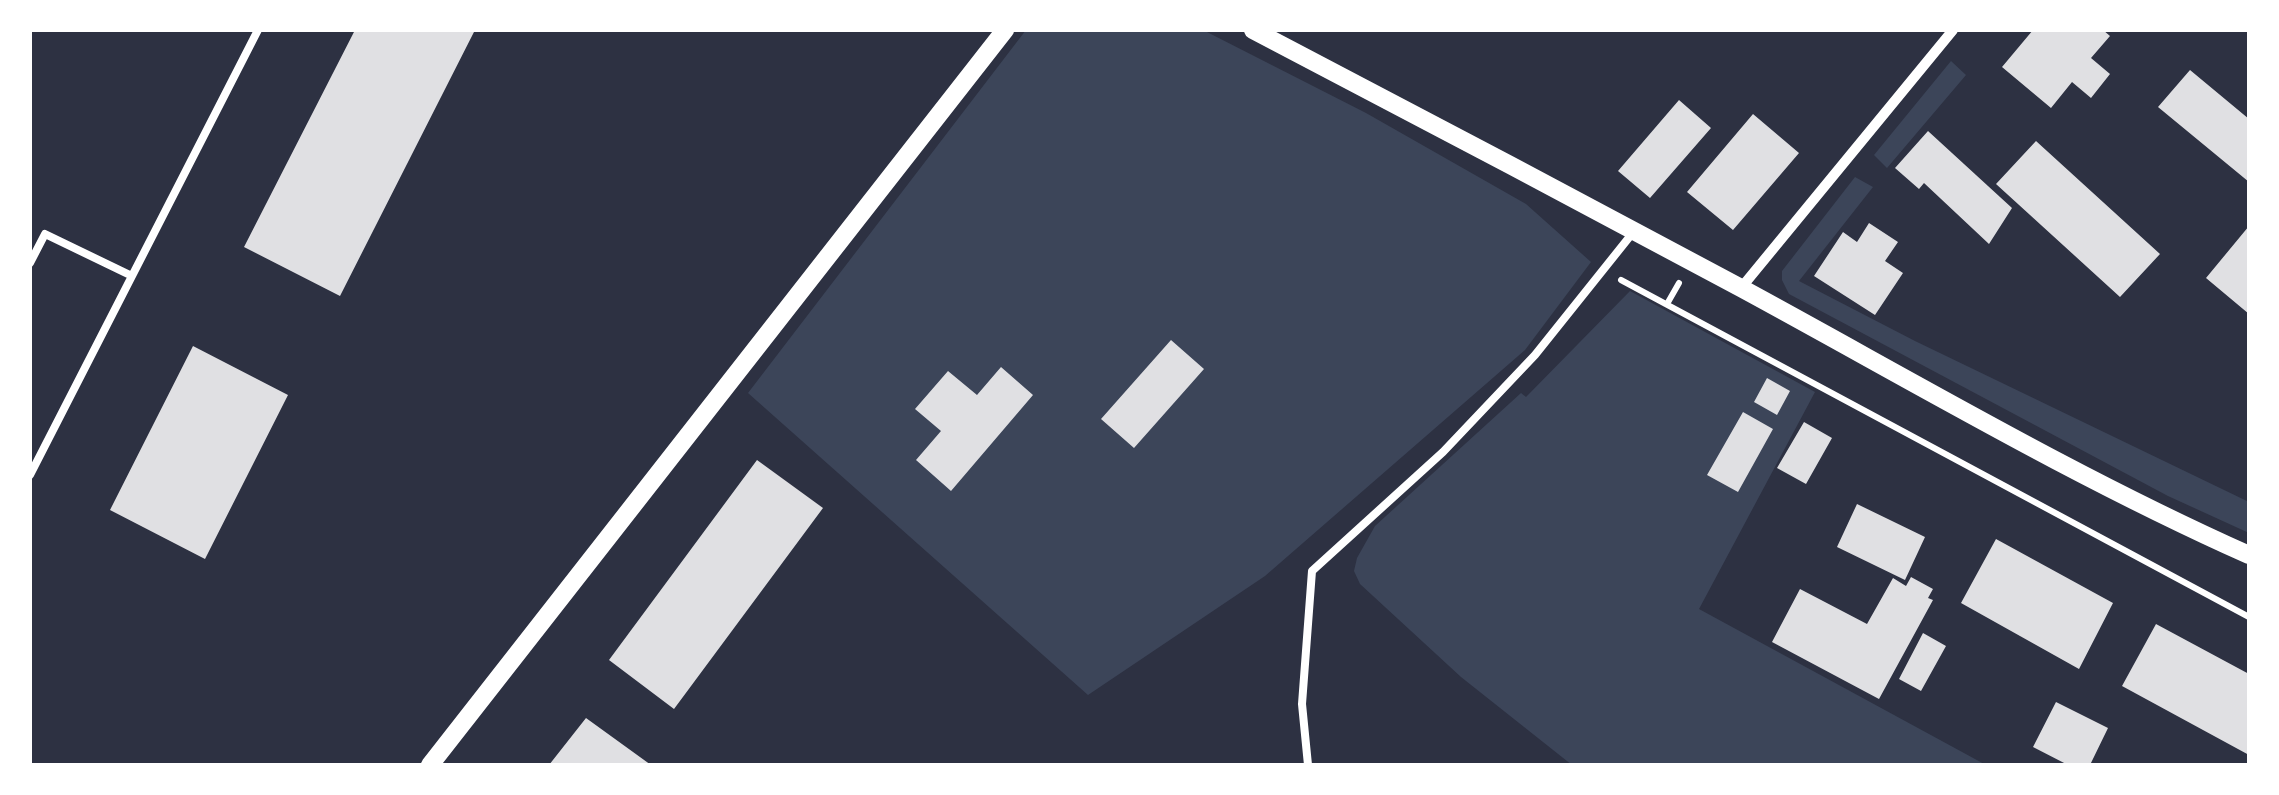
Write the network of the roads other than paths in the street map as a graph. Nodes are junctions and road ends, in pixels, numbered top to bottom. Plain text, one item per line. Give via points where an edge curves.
1 (258, 30) edge
2 (1005, 30) edge
3 (1253, 30) edge
4 (1953, 30) edge
5 (1634, 230) junction
6 (30, 264) edge
7 (132, 276) junction
8 (1741, 288) junction
9 (30, 475) edge
10 (2249, 555) edge
11 (430, 765) edge
12 (1308, 765) edge

1 - 7 lane
2 - 11 street
3 - 5 street
4 - 8 street
5 - 8 street
5 - 12 lane via 1535,356 1443,452 1312,571 1302,704
6 - 7 lane via 45,234
7 - 9 lane
8 - 10 street via 2161,516

